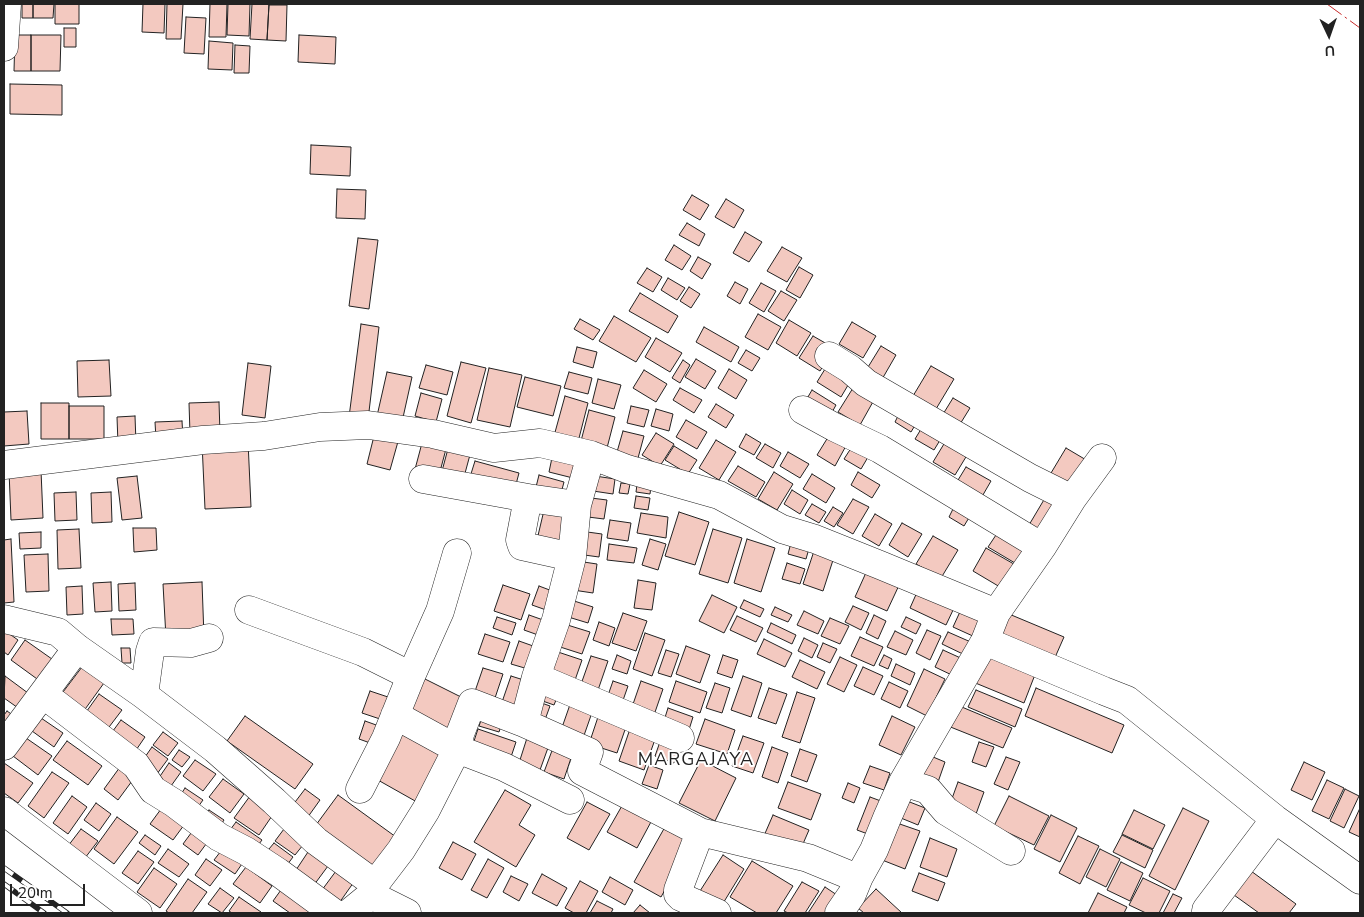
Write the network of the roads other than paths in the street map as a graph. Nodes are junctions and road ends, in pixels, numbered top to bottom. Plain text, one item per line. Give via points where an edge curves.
1 (7, 4) edge
2 (4, 46) edge
3 (829, 356) dead end
4 (803, 410) dead end
5 (591, 455) junction
6 (1102, 458) dead end
7 (4, 465) edge
8 (423, 479) dead end
9 (528, 498) junction
10 (1072, 499) junction
11 (577, 505) junction
12 (1042, 547) junction
13 (457, 553) dead end
14 (572, 557) junction
15 (249, 610) dead end
16 (996, 613) junction
17 (4, 619) edge
18 (208, 638) dead end
19 (985, 641) junction
20 (77, 648) junction
21 (410, 676) junction
22 (536, 677) junction
23 (42, 694) junction
24 (144, 695) junction
25 (395, 715) junction
26 (524, 722) junction
27 (680, 738) dead end
28 (4, 746) edge
29 (457, 749) junction
30 (903, 782) junction
31 (360, 789) dead end
32 (570, 800) dead end
33 (4, 810) edge
34 (1275, 819) junction
35 (700, 832) junction
36 (1011, 851) dead end
37 (859, 877) junction
38 (1360, 880) edge
39 (373, 890) junction
40 (709, 912) edge
41 (138, 913) edge
42 (334, 913) edge
43 (349, 913) edge
44 (408, 913) edge
45 (839, 913) edge
46 (1206, 913) edge

1 - 2 street
3 - 10 street via 866,384
4 - 12 street via 880,449
5 - 7 street via 540,443 494,448 434,434 368,425 320,427
5 - 11 street
5 - 16 street via 719,495 782,529
6 - 10 street
8 - 9 street
9 - 11 street
9 - 14 street via 520,540 522,546
10 - 12 street
11 - 14 street
12 - 16 street
13 - 21 street via 440,611
14 - 22 street via 556,620
15 - 21 street via 363,652
16 - 19 street
17 - 20 street via 58,632
18 - 24 street via 191,643 153,642
19 - 30 street
19 - 34 street via 1127,700
20 - 23 street
20 - 24 street
21 - 25 street
22 - 26 street
22 - 27 street
23 - 28 street
23 - 42 street via 136,765 153,790
24 - 39 street via 215,750
25 - 29 street
25 - 31 street
26 - 29 street via 472,703
26 - 35 street via 589,752 582,771
29 - 32 street
29 - 39 street via 426,810
30 - 36 street via 928,790 946,811
30 - 37 street
33 - 41 street
34 - 38 street
34 - 46 street
35 - 37 street via 808,858
35 - 40 street via 678,890 680,898
37 - 45 street
39 - 43 street
39 - 44 street

